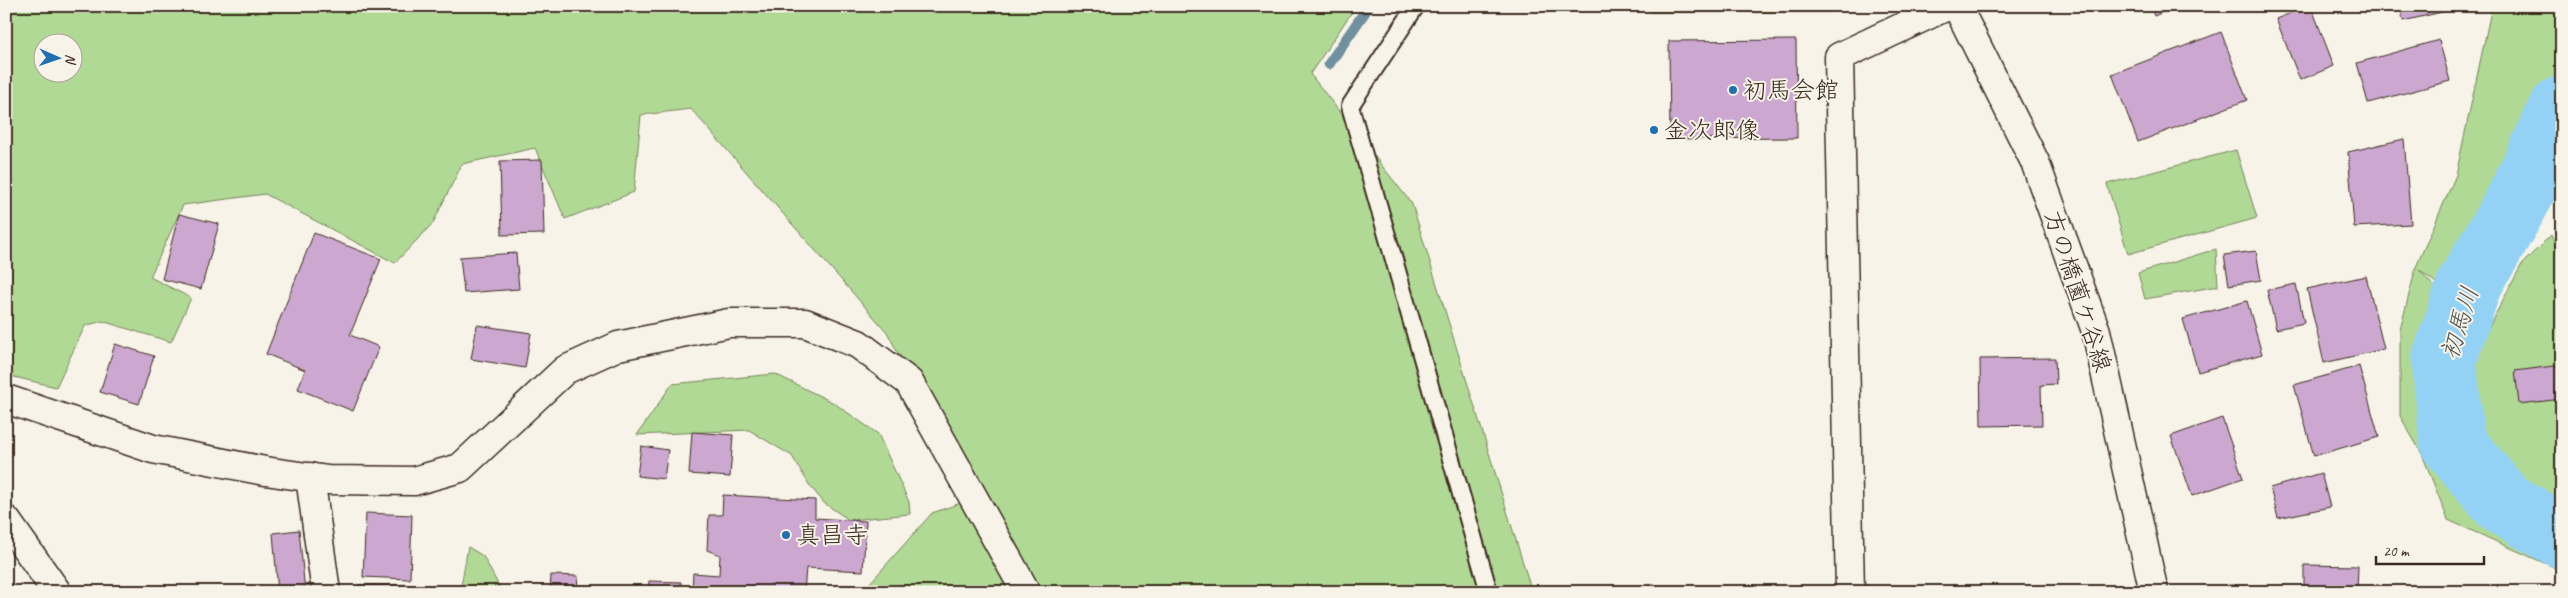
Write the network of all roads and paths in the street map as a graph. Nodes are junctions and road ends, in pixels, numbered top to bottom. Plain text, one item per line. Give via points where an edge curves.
1 (1416, 6) edge
2 (1946, 6) edge
3 (1957, 6) edge
4 (6, 399) edge
5 (310, 477) junction
6 (6, 520) edge
7 (57, 592) edge
8 (326, 592) edge
9 (1026, 592) edge
10 (1489, 592) edge
11 (1850, 592) edge
12 (2154, 592) edge

1 - 10 lane via 1350,106
2 - 11 street via 1839,57
3 - 12 street, 方の橋薗ケ谷線 via 2035,162 2096,331
4 - 5 street via 153,449 265,472
5 - 8 street
5 - 9 street via 414,481 460,468 565,370 618,346 729,323 805,323 858,344 909,382
6 - 7 street

